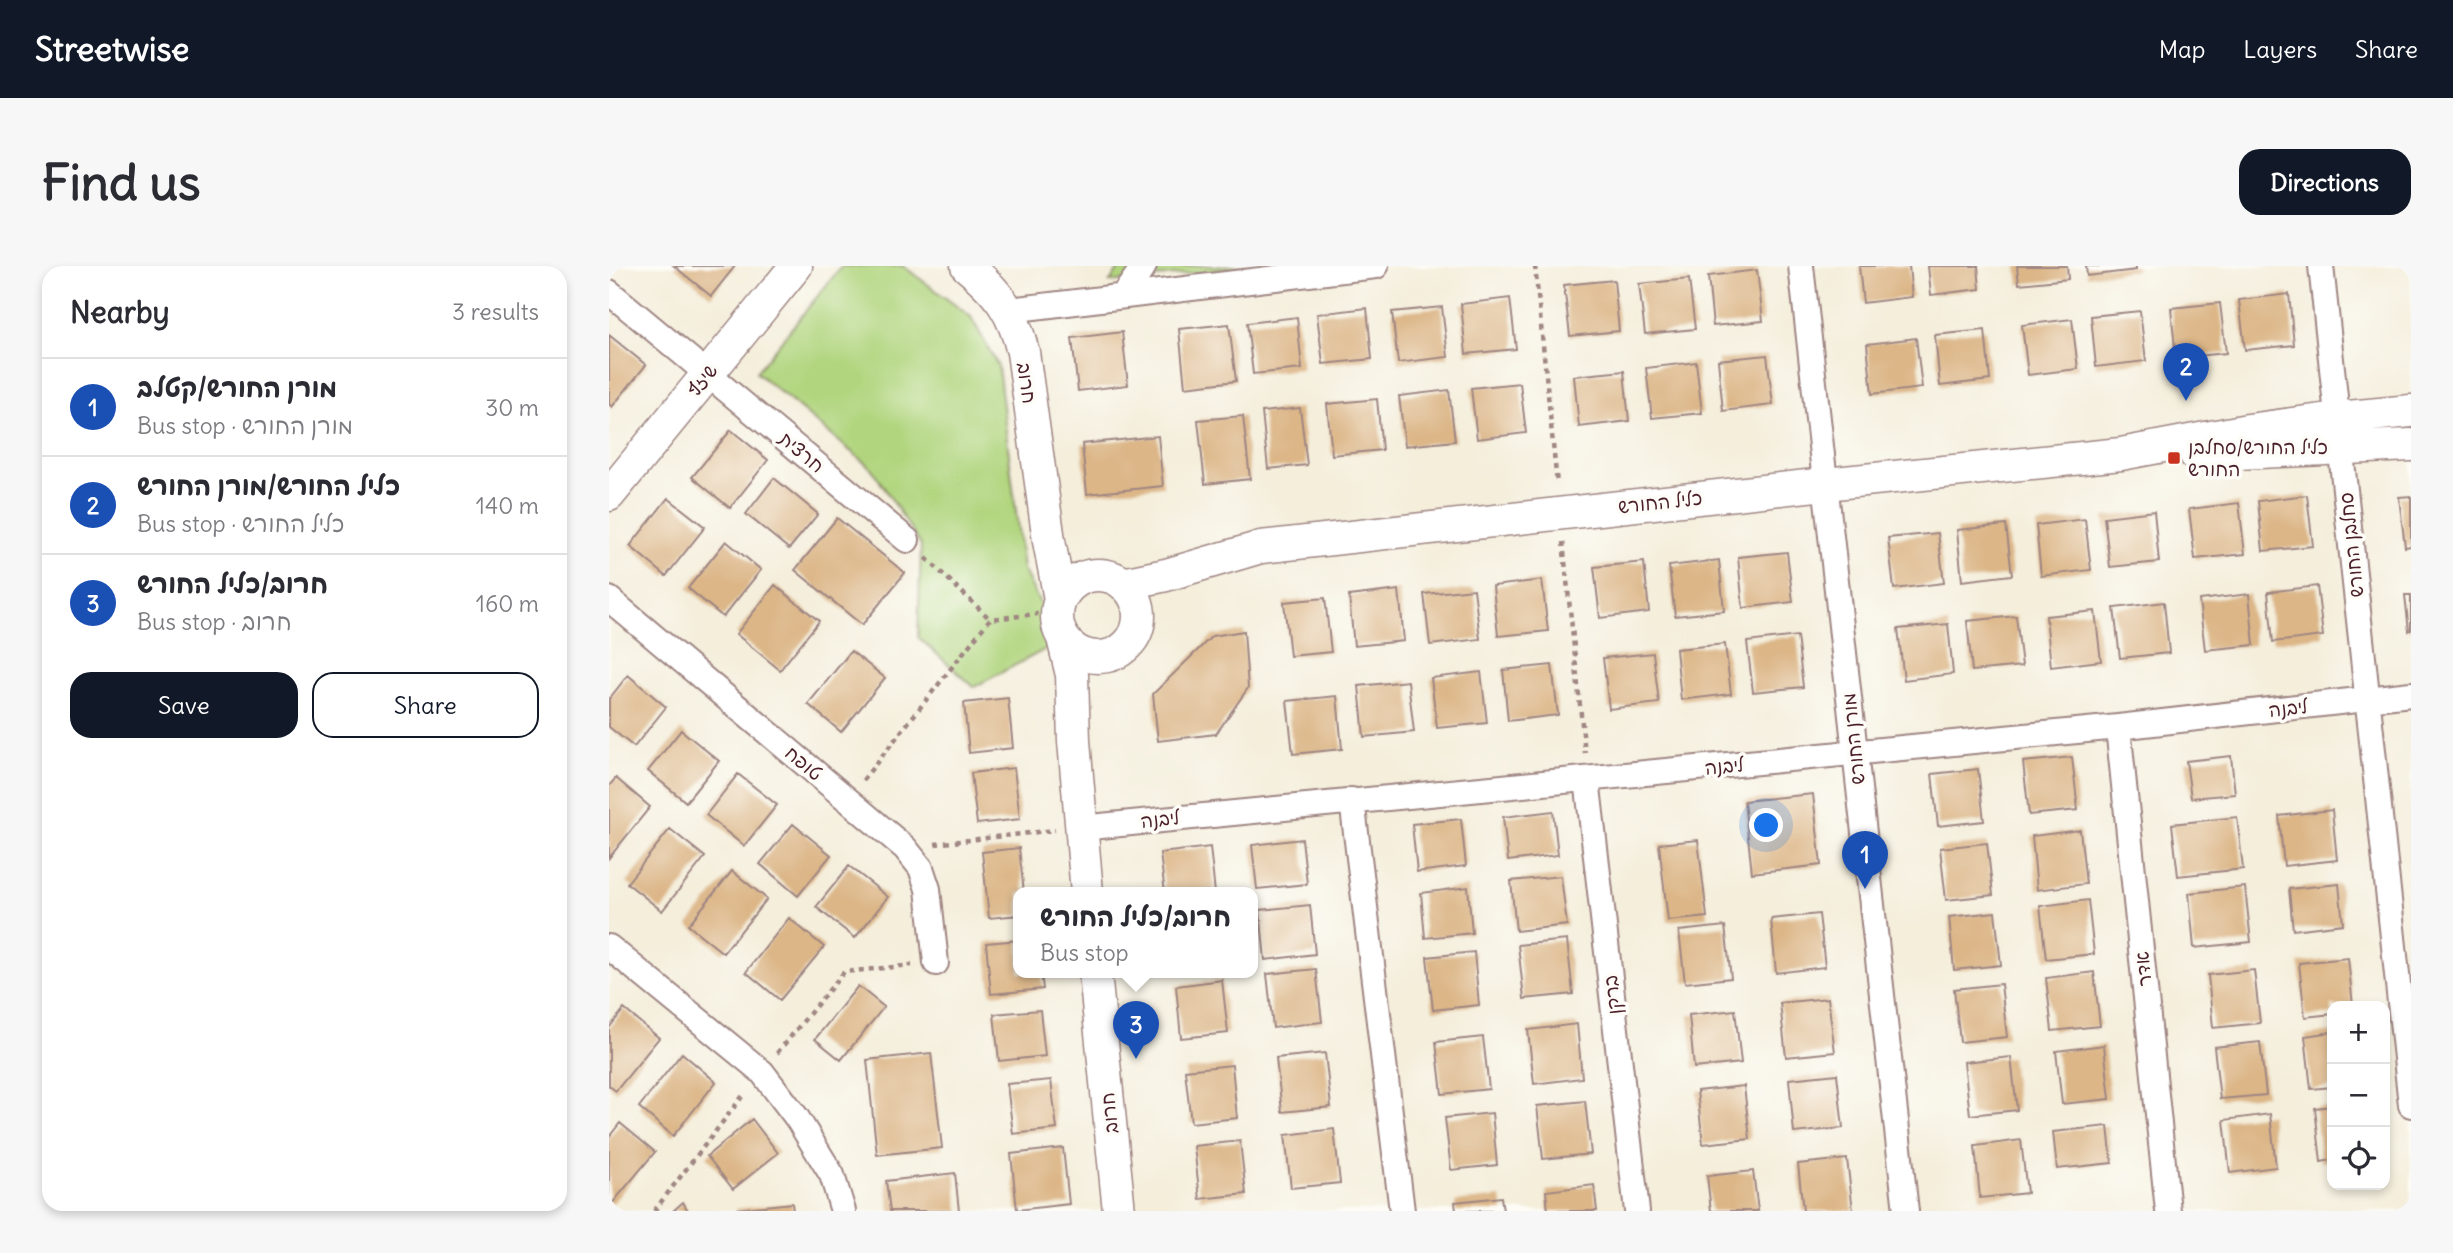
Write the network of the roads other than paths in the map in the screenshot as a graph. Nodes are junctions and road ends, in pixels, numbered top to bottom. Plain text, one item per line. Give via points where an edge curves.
1 (796, 266) edge
2 (967, 266) edge
3 (1145, 266) edge
4 (1376, 266) edge
5 (1801, 266) edge
6 (2321, 266) edge
7 (1286, 271) edge
8 (609, 292) edge
9 (1123, 296) junction
10 (1009, 310) junction
11 (708, 373) junction
12 (2411, 411) edge
13 (2337, 418) junction
14 (2411, 445) edge
15 (2340, 449) junction
16 (2121, 454) junction
17 (1825, 484) junction
18 (609, 495) edge
19 (1046, 519) junction
20 (907, 540) road end
21 (1202, 564) junction
22 (1091, 575) junction
23 (1123, 584) junction
24 (609, 599) edge
25 (1060, 616) junction
26 (1138, 620) junction
27 (1110, 655) junction
28 (2411, 694) edge
29 (2367, 699) junction
30 (2117, 727) junction
31 (1074, 741) junction
32 (1854, 753) junction
33 (1587, 779) junction
34 (1352, 800) junction
35 (1080, 828) junction
36 (1086, 887) edge
37 (2402, 945) edge
38 (609, 947) edge
39 (936, 963) dead end
40 (1096, 978) edge
41 (2411, 1105) edge
42 (843, 1211) edge
43 (1119, 1211) edge
44 (1402, 1211) edge
45 (1637, 1211) edge
46 (1906, 1211) edge
47 (2168, 1211) edge

1 - 11 street, שיזף
2 - 10 street, חרוב
3 - 9 street
4 - 7 street
5 - 17 street, מורן החורש
6 - 13 street, סחלבן החורש
7 - 9 street
8 - 11 street, חרצית
9 - 10 street
10 - 19 street, חרוב via 1023,352
11 - 18 street, שיזף
11 - 20 street, חרצית
12 - 13 street, כליל החורש
13 - 15 street, סחלבן החורש
13 - 16 street, כליל החורש
14 - 15 street, כליל החורש
15 - 16 street, כליל החורש
15 - 29 street, סחלבן החורש
16 - 17 street, כליל החורש
17 - 21 street, כליל החורש via 1261,547
17 - 32 street, מורן החורש
19 - 22 street, חרוב via 1063,551
19 - 25 street, חרוב
21 - 23 street, כליל החורש
21 - 26 street, כליל החורש via 1156,596
22 - 23 street
22 - 25 street via 1068,588
23 - 26 street via 1135,600
24 - 39 street, טופח via 905,848 921,868 928,889
25 - 27 street via 1072,648 1084,655
25 - 31 street, חרוב via 1072,675
26 - 27 street via 1129,642
27 - 31 street, חרוב via 1086,689
28 - 29 street
29 - 30 street, ליבנה
29 - 37 street, סחלבן החורש
30 - 32 street, ליבנה
30 - 47 street, אדר
31 - 35 street, חרוב
32 - 33 street, ליבנה
32 - 46 street, מורן החורש
33 - 34 street, ליבנה
33 - 45 street, ברקן
34 - 35 street, ליבנה
34 - 44 street
35 - 36 street, חרוב
37 - 41 street, סחלבן החורש
38 - 42 street via 762,1072 832,1175
40 - 43 street, חרוב

